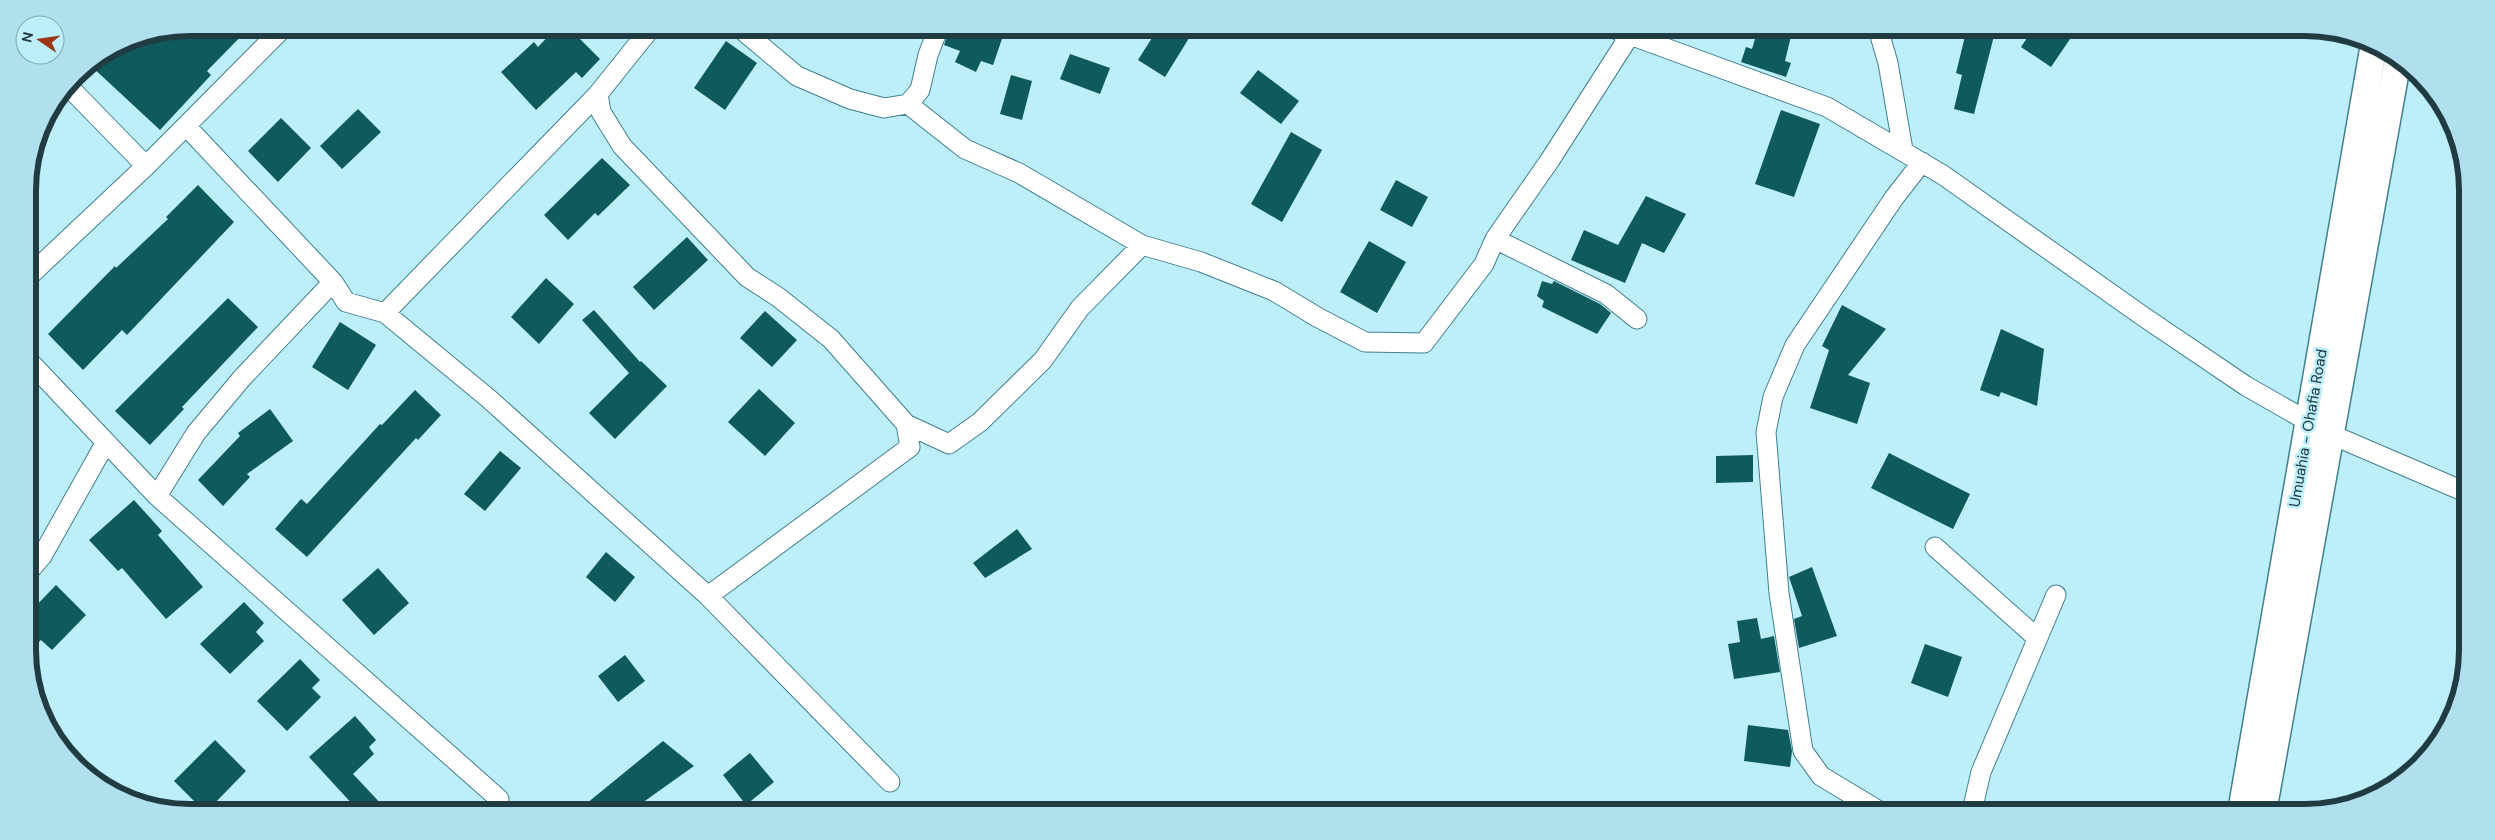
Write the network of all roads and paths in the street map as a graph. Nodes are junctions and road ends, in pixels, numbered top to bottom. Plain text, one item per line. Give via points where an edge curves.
1 (1623, 36) edge
2 (1634, 36) edge
3 (1880, 36) edge
4 (274, 37) edge
5 (644, 37) edge
6 (750, 37) edge
7 (935, 37) edge
8 (2373, 52) edge
9 (2396, 66) edge
10 (73, 91) edge
11 (598, 94) junction
12 (908, 104) junction
13 (186, 126) junction
14 (1903, 150) junction
15 (1922, 162) junction
16 (146, 166) junction
17 (1495, 239) junction
18 (1142, 245) junction
19 (37, 270) edge
20 (333, 282) junction
21 (385, 313) junction
22 (1637, 319) dead end
23 (37, 369) edge
24 (906, 424) junction
25 (2320, 429) junction
26 (106, 442) junction
27 (2459, 489) edge
28 (156, 496) junction
29 (1935, 547) dead end
30 (36, 563) edge
31 (2056, 595) dead end
32 (708, 596) junction
33 (2037, 638) junction
34 (890, 782) dead end
35 (499, 799) dead end
36 (1866, 803) edge
37 (1974, 803) edge
38 (2243, 803) edge
39 (2264, 803) edge

1 - 17 street via 1550,160
2 - 14 street via 1827,107
3 - 14 street
4 - 13 street
5 - 11 street
6 - 12 street via 797,76 850,99 884,108
7 - 12 street via 920,90
8 - 25 main road, Umuahia - Ohafia Road
9 - 25 main road, Umuahia - Ohafia Road
10 - 16 street
11 - 21 street
11 - 24 street via 601,112 622,146 747,277 831,339
12 - 18 street via 965,149 1018,173
13 - 16 street
13 - 20 street
14 - 15 street
15 - 25 street via 2144,318 2246,386
15 - 36 street via 1795,344 1773,397 1766,432 1779,593 1803,751 1821,776
16 - 19 street
17 - 18 street via 1484,264 1424,343 1365,342 1274,291 1200,262
17 - 22 street via 1606,294
18 - 24 street via 1080,308 1043,360 980,422 949,444
20 - 21 street via 346,302
20 - 28 street via 242,378 196,433
21 - 32 street via 488,398
23 - 26 street
24 - 32 street via 910,447
25 - 27 street
25 - 38 main road, Umuahia - Ohafia Road
25 - 39 main road, Umuahia - Ohafia Road
26 - 28 street
26 - 30 street
28 - 35 street
29 - 33 street
31 - 33 street
32 - 34 street
33 - 37 street via 1981,772

